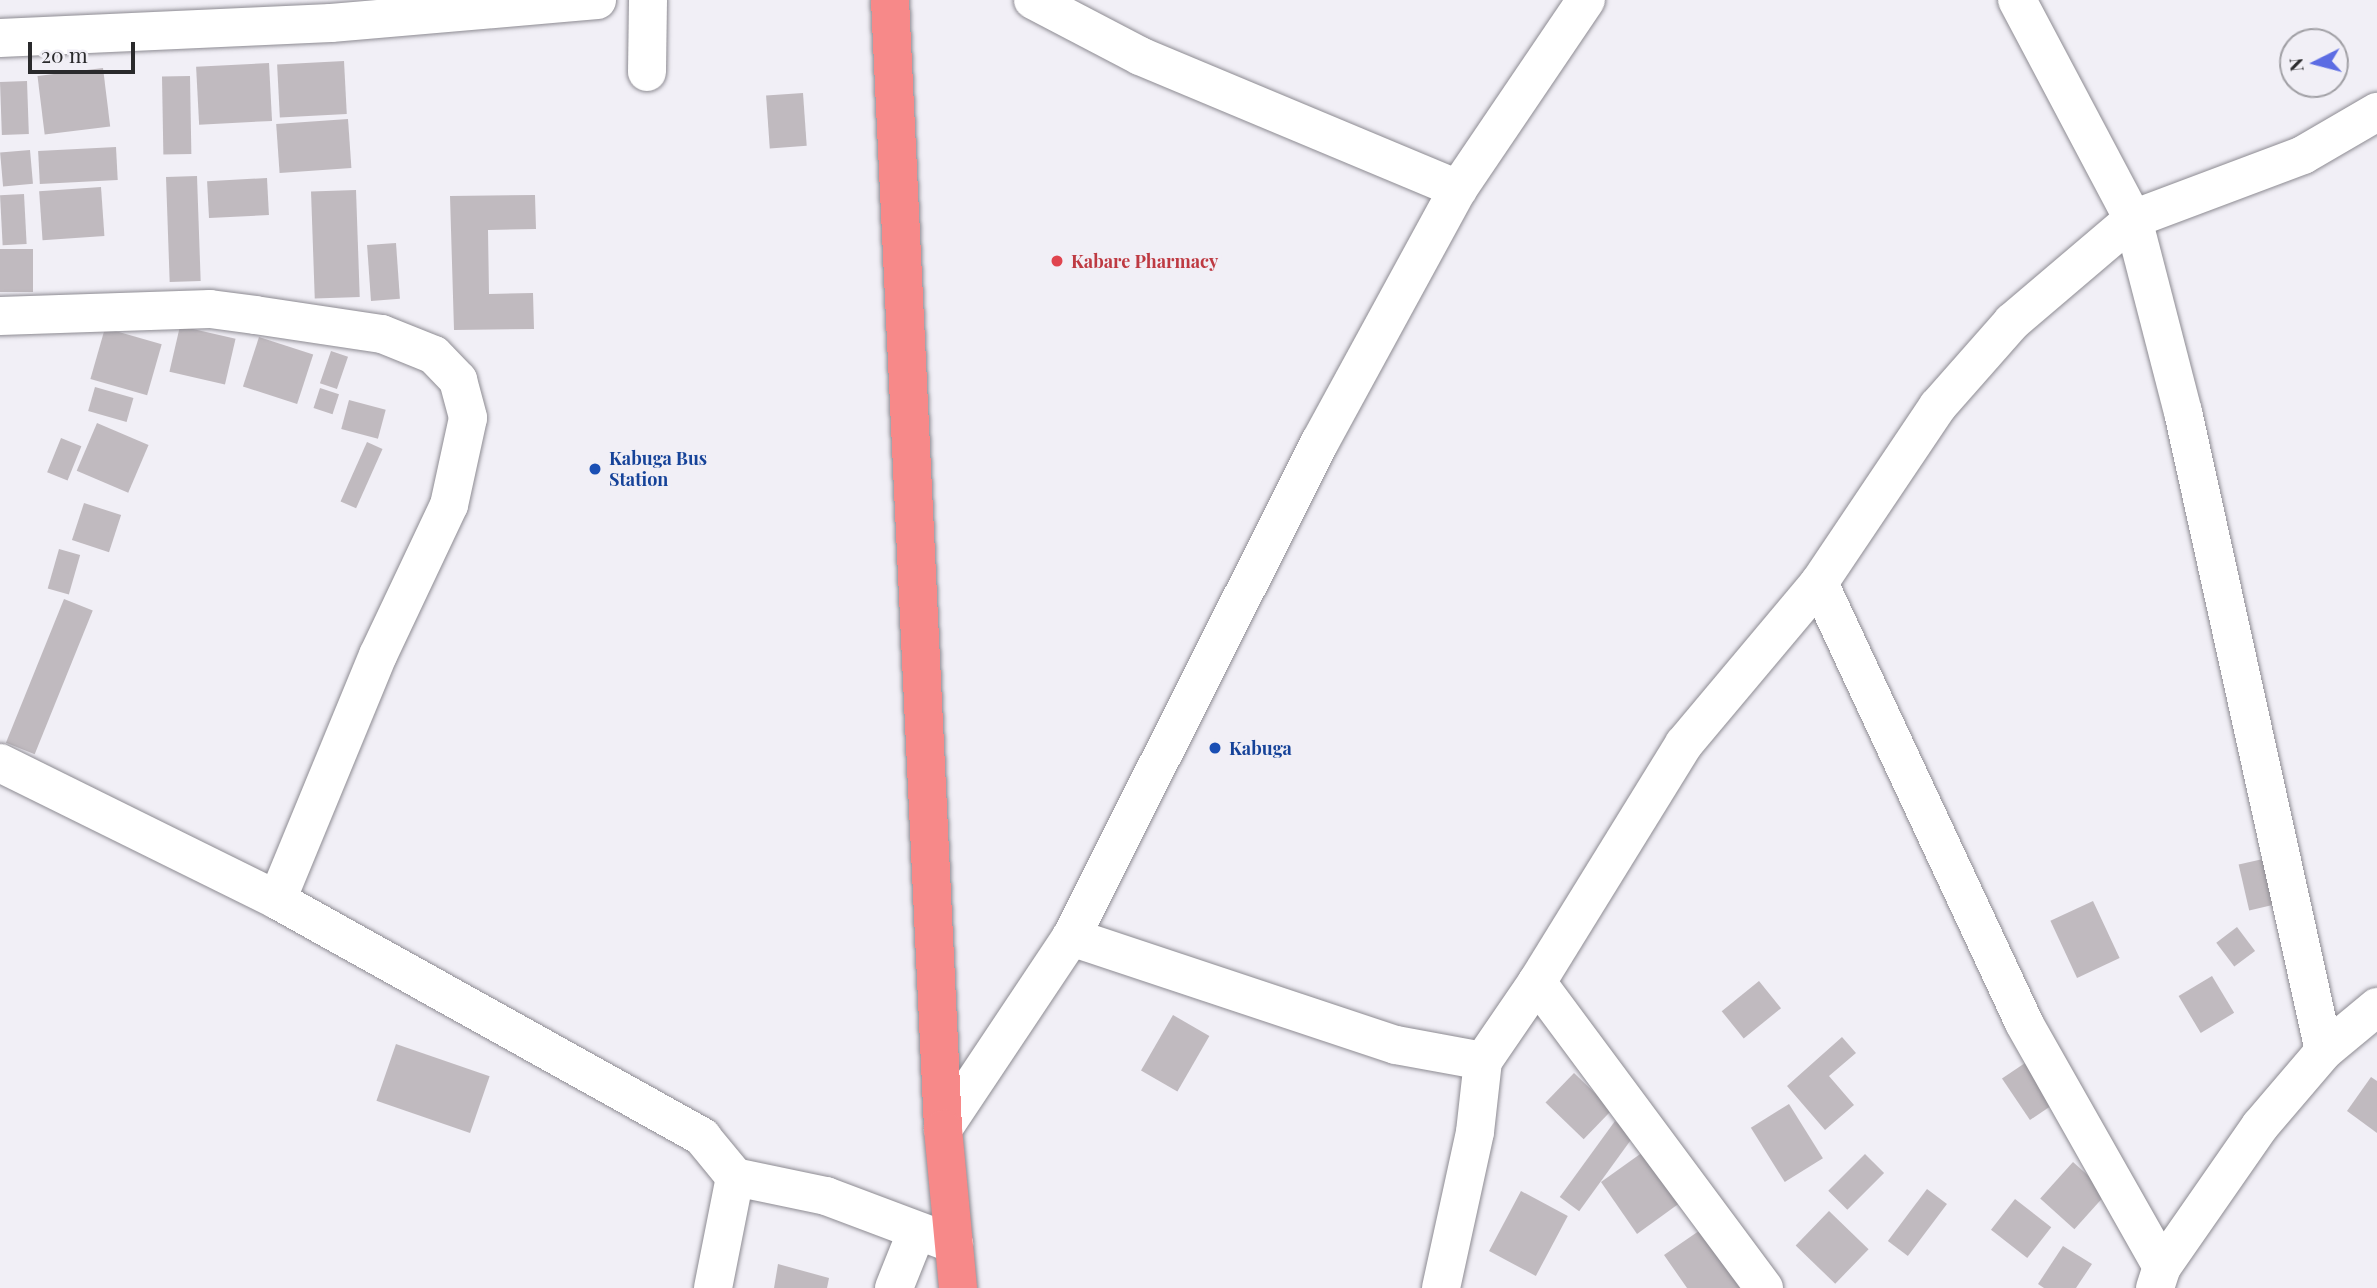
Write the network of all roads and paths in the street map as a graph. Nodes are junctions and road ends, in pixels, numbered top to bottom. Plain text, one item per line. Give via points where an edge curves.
1 (597, 0) edge
2 (648, 0) edge
3 (890, 0) edge
4 (1033, 0) edge
5 (1586, 0) edge
6 (2017, 0) edge
7 (0, 38) edge
8 (647, 72) dead end
9 (2377, 112) edge
10 (1458, 189) junction
11 (2133, 219) junction
12 (0, 316) edge
13 (1819, 583) junction
14 (0, 763) edge
15 (277, 900) junction
16 (1071, 937) junction
17 (1537, 982) junction
18 (2377, 1007) edge
19 (2325, 1051) junction
20 (1483, 1061) junction
21 (943, 1129) junction
22 (735, 1177) junction
23 (916, 1233) junction
24 (954, 1244) junction
25 (2159, 1278) edge
26 (713, 1288) edge
27 (894, 1288) edge
28 (958, 1288) edge
29 (1441, 1288) edge
30 (1764, 1288) edge

1 - 7 street via 331,23
2 - 8 street
3 - 21 highway
4 - 10 street via 1140,56
5 - 10 street
6 - 11 street
9 - 11 street via 2303,155
10 - 16 street via 1269,539
11 - 13 street via 2072,264 1938,406
11 - 19 street via 2183,412
12 - 15 street via 211,309 255,315 382,334 434,355 458,380 468,418 449,505 378,655
13 - 17 street via 1684,744
13 - 25 street via 2024,1023
14 - 15 street
15 - 22 street via 507,1016 702,1137
16 - 20 street via 1396,1045
16 - 21 street
17 - 20 street
17 - 30 street
18 - 19 street
19 - 25 street via 2221,1177
20 - 29 street via 1475,1132
21 - 24 highway
22 - 23 street via 826,1196
22 - 26 street
23 - 24 street
23 - 27 street
24 - 28 highway

